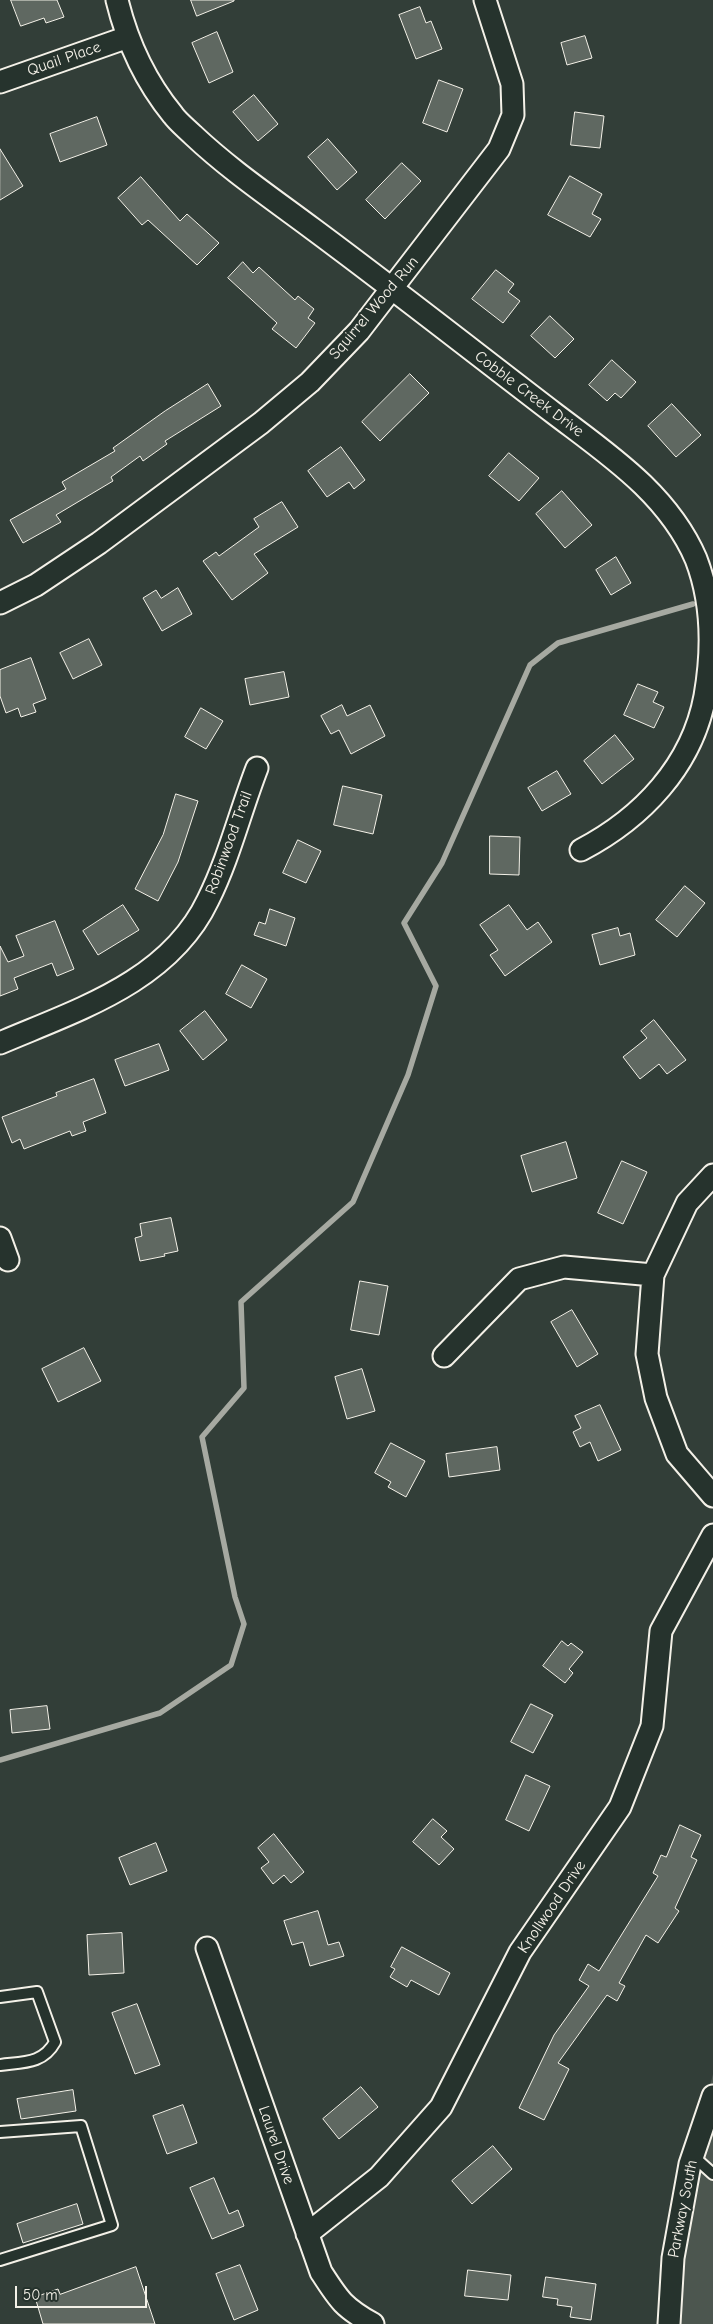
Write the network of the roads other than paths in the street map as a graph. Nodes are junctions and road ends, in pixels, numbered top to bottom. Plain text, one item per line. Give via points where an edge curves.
1 (116, 0) edge
2 (485, 0) edge
3 (128, 37) junction
4 (0, 82) edge
5 (393, 288) junction
6 (0, 603) edge
7 (257, 768) dead end
8 (581, 850) dead end
9 (0, 1043) edge
10 (713, 1175) edge
11 (0, 1238) edge
12 (8, 1260) dead end
13 (653, 1275) junction
14 (444, 1356) dead end
15 (713, 1496) edge
16 (713, 1535) edge
17 (207, 1948) dead end
18 (0, 1997) edge
19 (0, 2065) edge
20 (713, 2096) edge
21 (0, 2132) edge
22 (692, 2156) junction
23 (713, 2174) edge
24 (307, 2234) junction
25 (0, 2260) edge
26 (372, 2324) edge
27 (668, 2324) edge

1 - 3 street, Cobble Creek Drive
2 - 5 street, Squirrel Wood Run via 512,84 513,115 499,149
3 - 4 street, Quail Place
3 - 5 street, Cobble Creek Drive via 146,75 174,116 214,155
5 - 6 street, Squirrel Wood Run via 359,331 310,382 261,423 98,543 36,585
5 - 8 street, Cobble Creek Drive via 652,492 680,529 696,560 713,640 703,707 693,735 681,761 661,790 604,838
7 - 9 street, Robinwood Trail via 207,903 183,938 159,964 106,998
10 - 13 street via 687,1204
11 - 12 street
13 - 14 street via 564,1267 519,1279
13 - 15 street via 647,1354 656,1398 677,1454
16 - 24 street, Knollwood Drive via 660,1631 652,1726 620,1807 520,1952 441,2107 378,2177
17 - 24 street, Laurel Drive
18 - 19 lane via 37,1992 55,2042 49,2052 38,2059
20 - 22 street, Parkway South
21 - 25 lane via 81,2126 112,2225
22 - 23 lane
22 - 27 street, Parkway South via 673,2258
24 - 26 street, Laurel Drive via 321,2272 339,2300 349,2311

